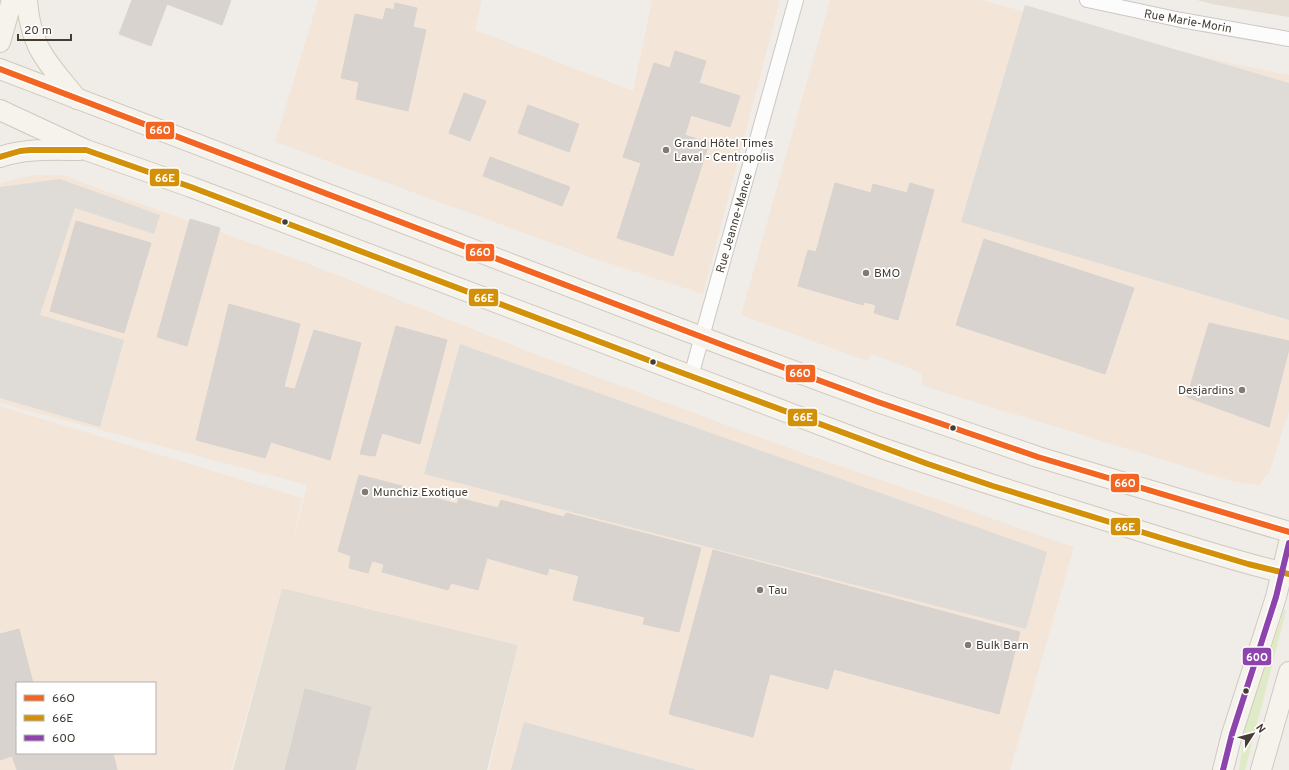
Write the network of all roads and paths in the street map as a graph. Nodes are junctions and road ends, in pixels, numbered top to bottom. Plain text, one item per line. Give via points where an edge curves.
1 (12, 0) edge
2 (26, 0) edge
3 (796, 0) edge
4 (1087, 0) edge
5 (1289, 39) edge
6 (0, 42) edge
7 (0, 69) edge
8 (77, 99) junction
9 (0, 110) edge
10 (86, 150) junction
11 (0, 157) edge
12 (702, 337) junction
13 (691, 376) junction
14 (1289, 532) edge
15 (1289, 543) edge
16 (1285, 574) edge
17 (1289, 672) edge
18 (1222, 770) edge
19 (1261, 770) edge

1 - 6 main road
2 - 8 main road via 38,47
3 - 12 street, Rue Jeanne-Mance
4 - 5 street, Rue Marie-Morin
7 - 8 main road
8 - 12 main road
9 - 10 main road
10 - 11 main road via 30,150
10 - 13 main road via 184,184
12 - 13 street, Rue Jeanne-Mance
12 - 14 main road via 1016,450
13 - 16 main road via 968,478
15 - 16 main road
16 - 18 main road
17 - 19 main road

